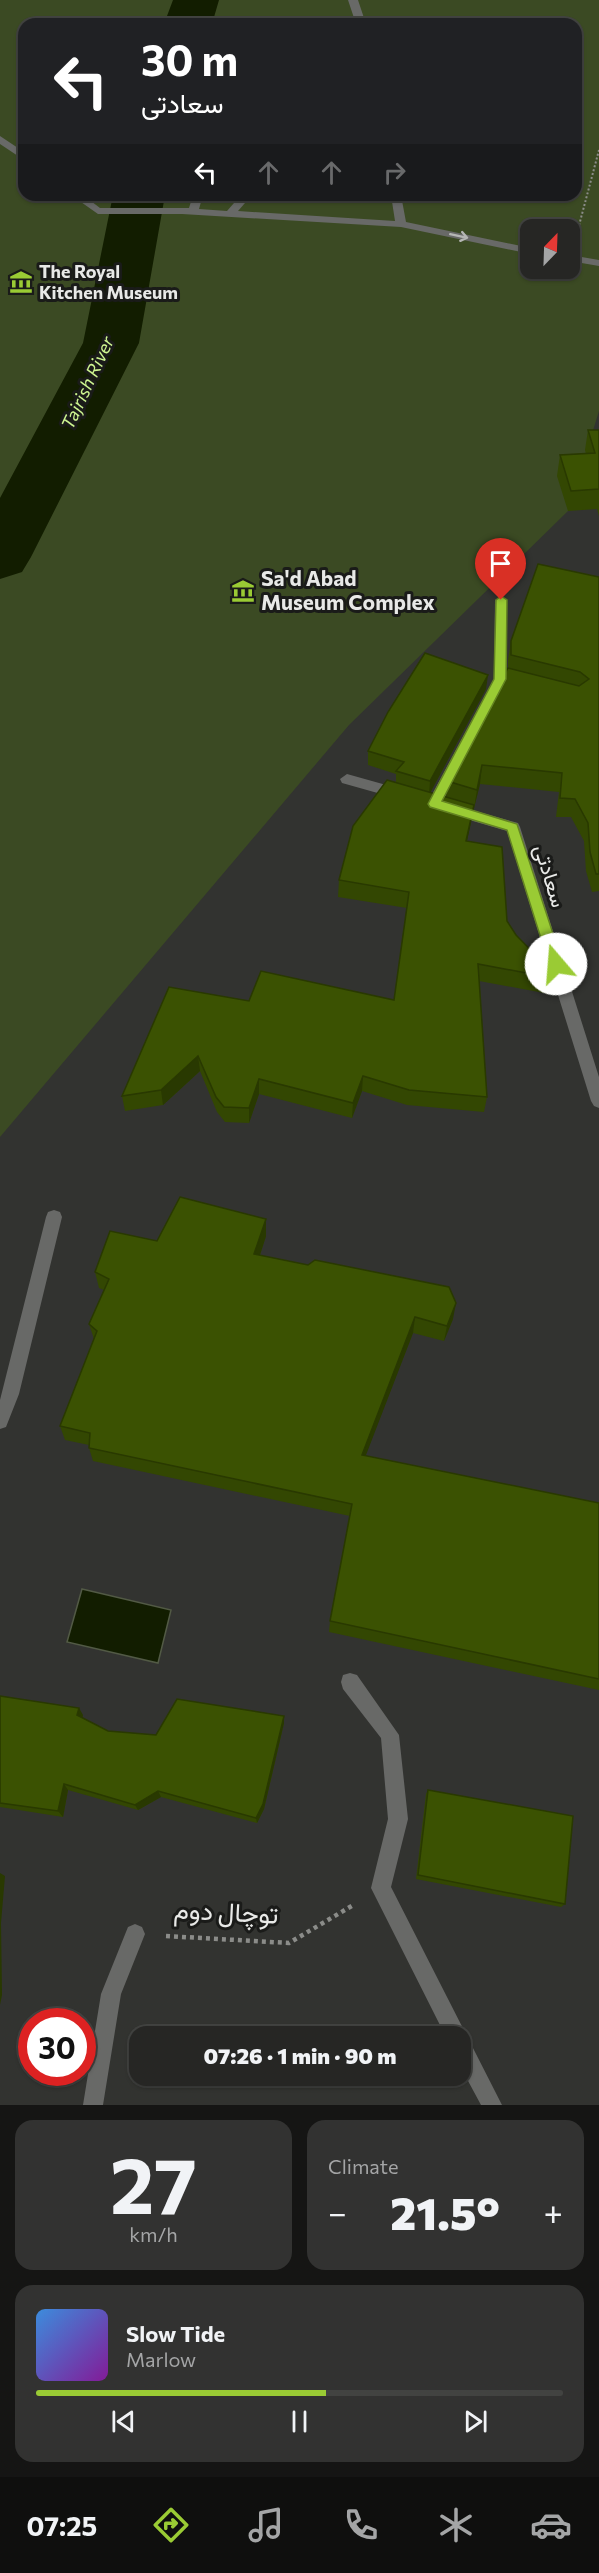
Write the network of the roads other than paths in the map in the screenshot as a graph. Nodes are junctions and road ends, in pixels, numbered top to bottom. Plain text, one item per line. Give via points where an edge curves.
1 (353, 0) edge
2 (359, 18) edge
3 (0, 139) edge
4 (18, 152) edge
5 (84, 201) edge
6 (194, 201) edge
7 (242, 201) edge
8 (397, 201) edge
9 (188, 212) junction
10 (230, 214) junction
11 (401, 224) junction
12 (520, 249) edge
13 (580, 260) edge
14 (599, 263) edge
15 (501, 600) dead end
16 (347, 779) dead end
17 (423, 801) junction
18 (599, 1101) edge
19 (54, 1217) dead end
20 (0, 1421) edge
21 (350, 1682) dead end
22 (135, 1934) road end
23 (451, 2026) edge
24 (471, 2065) edge
25 (93, 2105) edge
26 (492, 2105) edge

1 - 2 street
3 - 4 street
5 - 9 street via 98,211
6 - 9 street
7 - 10 street
8 - 11 street
9 - 10 street
10 - 11 street
11 -> 12 street
13 - 14 street
15 - 17 street via 504,681
16 - 17 street, سعادتی
17 - 18 street, سعادتی via 513,827
19 - 20 street via 16,1373
21 - 23 street via 390,1735 398,1819 381,1888
22 - 25 street via 111,1994
24 - 26 street

